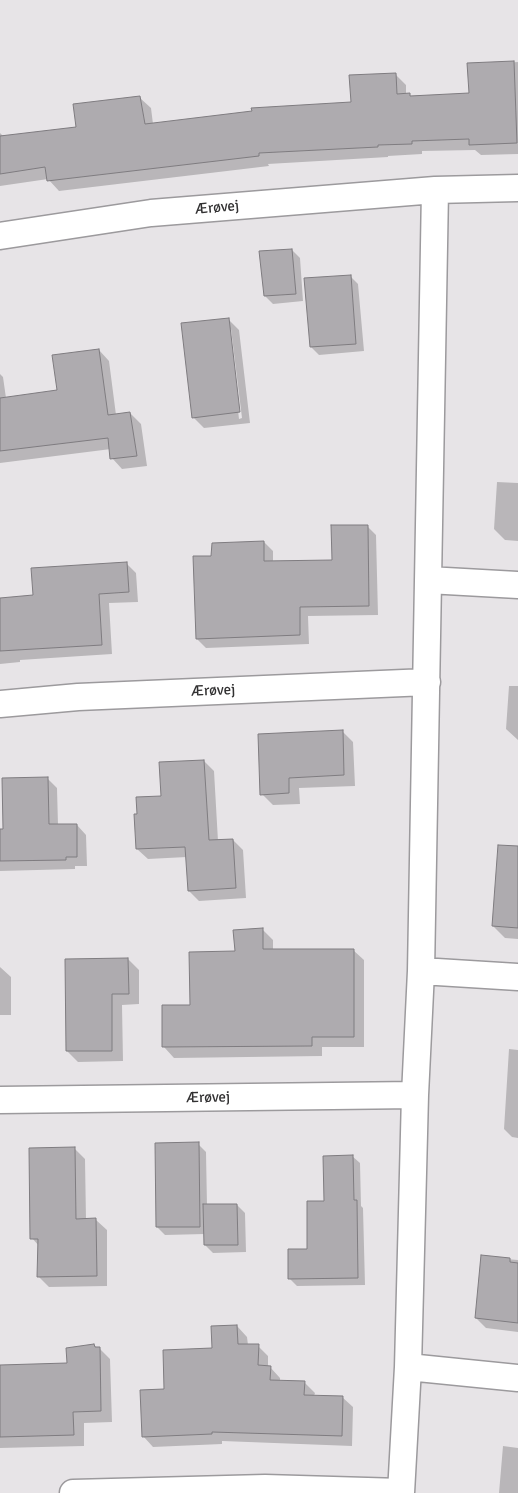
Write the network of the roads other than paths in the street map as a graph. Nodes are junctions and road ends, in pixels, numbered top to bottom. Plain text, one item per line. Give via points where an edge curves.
1 (518, 188) edge
2 (435, 190) junction
3 (0, 236) edge
4 (428, 580) junction
5 (518, 585) edge
6 (427, 682) junction
7 (0, 704) edge
8 (421, 971) junction
9 (518, 977) edge
10 (416, 1095) junction
11 (0, 1100) edge
12 (408, 1367) junction
13 (518, 1378) edge
14 (73, 1493) edge
15 (401, 1493) edge

1 - 2 street, Ærøvej
2 - 3 street, Ærøvej via 151,213
2 - 4 street
4 - 5 street
4 - 6 street
6 - 7 street, Ærøvej via 78,697
6 - 8 street
8 - 9 street
8 - 10 street
10 - 11 street, Ærøvej
10 - 12 street
12 - 13 street
12 - 15 street
14 - 15 street via 265,1488

